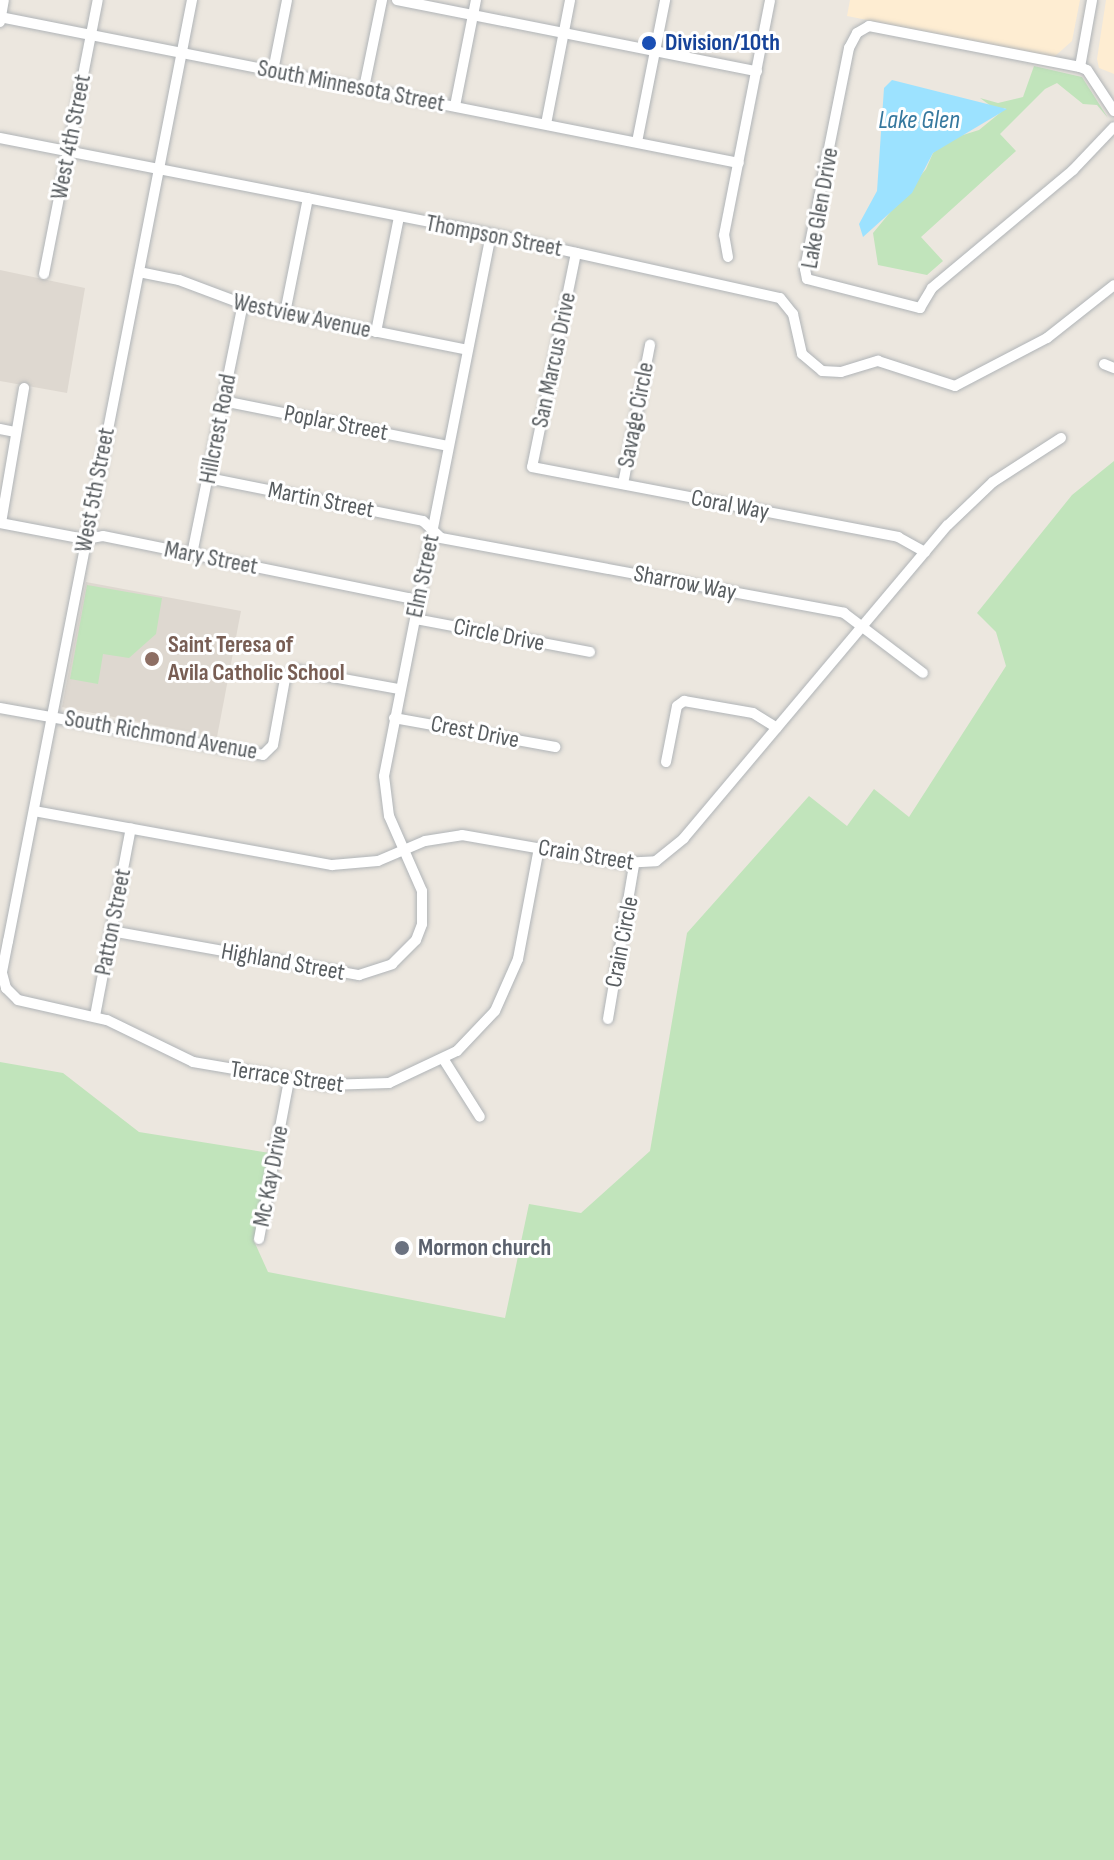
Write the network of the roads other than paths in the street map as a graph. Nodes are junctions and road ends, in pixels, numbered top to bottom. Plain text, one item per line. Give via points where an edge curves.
1 (4, 0) edge
2 (98, 0) edge
3 (192, 0) edge
4 (287, 0) edge
5 (382, 0) edge
6 (397, 0) edge
7 (476, 0) edge
8 (570, 0) edge
9 (665, 0) edge
10 (770, 0) edge
11 (1092, 0) edge
12 (473, 15) junction
13 (0, 19) edge
14 (564, 33) junction
15 (91, 35) junction
16 (655, 51) junction
17 (182, 53) junction
18 (1080, 67) junction
19 (273, 71) junction
20 (757, 71) junction
21 (364, 88) junction
22 (455, 106) junction
23 (1114, 111) edge
24 (546, 124) junction
25 (1114, 127) edge
26 (0, 138) edge
27 (637, 142) junction
28 (68, 152) junction
29 (739, 163) junction
30 (158, 171) junction
31 (308, 198) junction
32 (399, 217) junction
33 (491, 234) junction
34 (576, 253) junction
35 (728, 257) dead end
36 (139, 272) junction
37 (44, 274) dead end
38 (1114, 285) edge
39 (243, 304) junction
40 (285, 313) junction
41 (376, 332) junction
42 (650, 345) dead end
43 (468, 350) junction
44 (24, 388) dead end
45 (223, 401) junction
46 (0, 429) edge
47 (16, 432) junction
48 (1061, 438) dead end
49 (448, 446) junction
50 (532, 467) joint
51 (208, 478) junction
52 (623, 484) junction
53 (0, 523) edge
54 (432, 528) junction
55 (85, 539) junction
56 (925, 552) junction
57 (192, 554) junction
58 (416, 609) junction
59 (864, 625) junction
60 (590, 652) dead end
61 (923, 673) dead end
62 (399, 689) junction
63 (0, 708) edge
64 (52, 715) junction
65 (394, 718) junction
66 (777, 728) junction
67 (555, 747) dead end
68 (666, 762) dead end
69 (34, 811) junction
70 (131, 828) junction
71 (539, 848) junction
72 (405, 850) junction
73 (634, 865) junction
74 (423, 914) joint
75 (111, 931) junction
76 (4, 941) edge
77 (3, 980) joint
78 (95, 1016) junction
79 (608, 1019) dead end
80 (444, 1060) junction
81 (289, 1080) junction
82 (480, 1117) dead end
83 (259, 1239) dead end

1 - 13 street
2 - 15 street, West 4th Street
3 - 17 street, West 5th Street
4 - 19 street
5 - 21 street
6 - 12 street
7 - 12 street
8 - 14 street
9 - 16 street
10 - 20 street
11 - 18 street
12 - 14 street
12 - 22 street
13 - 15 street, South Minnesota Street
14 - 16 street
14 - 24 street
15 - 17 street, South Minnesota Street
15 - 28 street, West 4th Street
16 - 20 street
16 - 27 street
17 - 19 street, South Minnesota Street
17 - 30 street, West 5th Street
18 - 23 street
18 - 25 street, Lake Glen Drive via 880,25 857,33 849,48 807,279 920,308 932,288 1073,170
19 - 21 street, South Minnesota Street
20 - 29 street
21 - 22 street, South Minnesota Street
22 - 24 street, South Minnesota Street
24 - 27 street, South Minnesota Street
26 - 28 street, Thompson Street
27 - 29 street, South Minnesota Street
28 - 30 street, Thompson Street
28 - 37 street, West 4th Street
29 - 35 street via 724,235
30 - 31 street, Thompson Street
30 - 36 street, West 5th Street
31 - 32 street, Thompson Street
31 - 40 street
32 - 33 street, Thompson Street
32 - 41 street
33 - 34 street, Thompson Street
33 - 43 street, Elm Street
34 - 38 street, Thompson Street via 780,298 793,314 802,354 822,371 841,372 878,361 955,386 1047,338
34 - 50 street, San Marcus Drive
36 - 39 street, Westview Avenue via 179,280
36 - 55 street, West 5th Street
39 - 40 street, Westview Avenue
39 - 45 street, Hillcrest Road
40 - 41 street, Westview Avenue
41 - 43 street, Westview Avenue
42 - 52 street, Savage Circle
43 - 49 street, Elm Street
44 - 47 street
45 - 49 street, Poplar Street
45 - 51 street, Hillcrest Road
46 - 47 street
47 - 53 street
48 - 56 street, Crain Street via 993,482
49 - 54 street, Elm Street
50 - 52 street, Coral Way
51 - 54 street, Martin Street via 423,521
51 - 57 street, Hillcrest Road
52 - 56 street, Coral Way via 898,537
53 - 55 street, Mary Street
54 - 58 street, Elm Street
54 - 59 street, Sharrow Way via 441,538 844,613
55 - 57 street, Mary Street via 103,536
55 - 64 street, West 5th Street
56 - 59 street, Crain Street
57 - 58 street, Mary Street via 409,598
58 - 60 street, Circle Drive via 421,620
58 - 62 street, Elm Street
59 - 61 street, Sharrow Way
59 - 66 street, Crain Street
62 - 64 street, South Richmond Avenue via 294,670 285,679 271,751 263,755
62 - 65 street, Elm Street
63 - 64 street, South Richmond Avenue
64 - 69 street, West 5th Street
65 - 67 street, Crest Drive
65 - 72 street, Elm Street via 384,798
66 - 68 street via 761,716 684,701 677,706
66 - 73 street, Crain Street via 670,853
69 - 70 street, Crain Street
69 - 76 street, West 5th Street
70 - 72 street, Crain Street via 332,865 378,861
70 - 75 street, Patton Street
71 - 72 street, Crain Street via 462,835
71 - 73 street, Crain Street
71 - 80 street, Terrace Street via 510,982 477,1033
72 - 74 street, Elm Street via 422,891
73 - 79 street, Crain Circle
74 - 75 street, Highland Street via 416,940 403,955 359,975
75 - 78 street, Patton Street
76 - 77 street, West 5th Street
77 - 78 street, Terrace Street via 18,1000
78 - 81 street, Terrace Street via 193,1062
80 - 81 street, Terrace Street via 389,1083 345,1086
80 - 82 street
81 - 83 street, Mc Kay Drive

